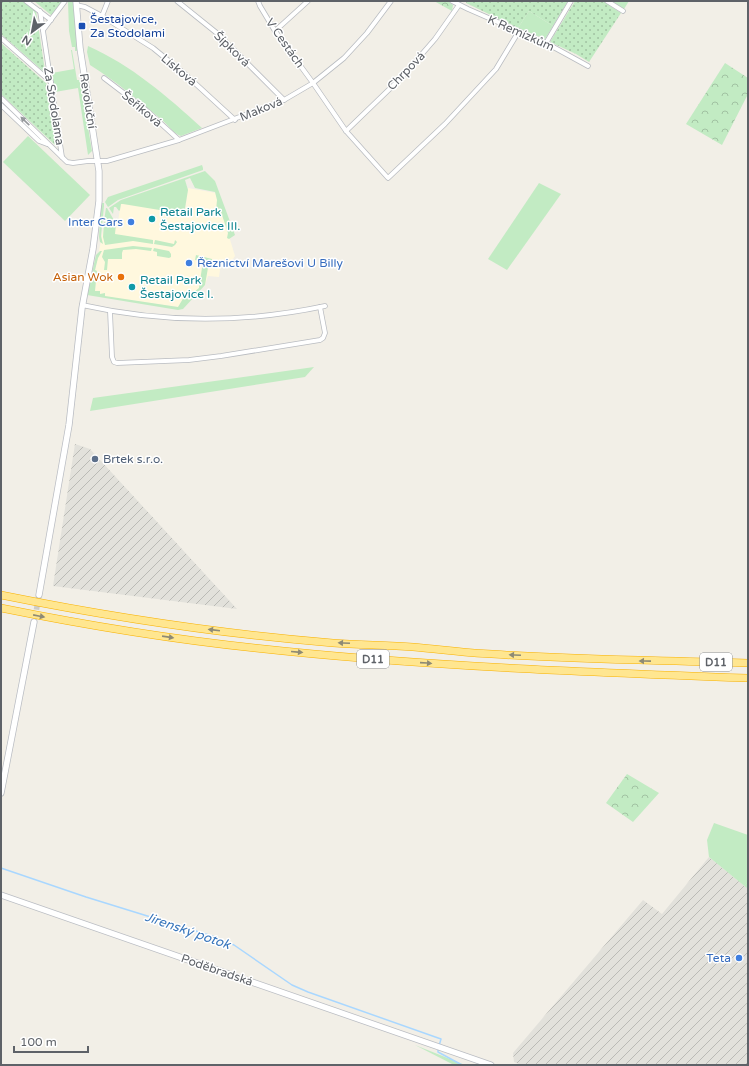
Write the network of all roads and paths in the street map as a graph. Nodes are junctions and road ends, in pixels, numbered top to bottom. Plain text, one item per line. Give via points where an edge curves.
1 (26, 1) edge
2 (65, 1) edge
3 (108, 1) edge
4 (177, 1) edge
5 (258, 1) edge
6 (308, 1) edge
7 (391, 1) edge
8 (452, 1) edge
9 (571, 1) edge
10 (607, 1) edge
11 (76, 3) edge
12 (459, 5) junction
13 (40, 11) junction
14 (623, 11) dead end
15 (102, 16) junction
16 (51, 20) junction
17 (43, 30) junction
18 (275, 31) junction
19 (519, 31) junction
20 (1, 38) edge
21 (546, 43) junction
22 (588, 66) dead end
23 (104, 78) dead end
24 (51, 82) junction
25 (313, 83) junction
26 (1, 98) edge
27 (284, 100) junction
28 (1, 105) edge
29 (235, 120) junction
30 (346, 130) junction
31 (179, 140) junction
32 (48, 144) junction
33 (62, 158) junction
34 (97, 161) junction
35 (82, 305) junction
36 (110, 311) junction
37 (1, 595) edge
38 (39, 595) tunnel mouth
39 (1, 608) edge
40 (34, 622) tunnel mouth
41 (748, 663) edge
42 (748, 678) edge
43 (1, 794) edge
44 (1, 895) edge
45 (491, 1065) edge

1 - 13 street
2 - 16 street
3 - 15 street
4 - 27 street, Šípková via 218,34
5 - 18 street, V Cestách
6 - 18 street
7 - 25 street, Maková via 344,58
8 - 12 street, K Remízkům
9 - 21 street
10 - 14 street
11 - 15 street, Lísková
11 - 34 street, Revoluční
12 - 19 street, K Remízkům
12 - 30 street, Chrpová via 435,39 402,76
13 - 16 street
13 - 17 street, Za Stodolama
15 - 29 street, Lísková via 153,48
16 - 17 street
17 - 24 street, Za Stodolama
18 - 25 street, V Cestách
19 - 21 street, K Remízkům
19 - 30 street, V Cestách via 504,58 491,74 446,124 388,178
20 - 24 street
21 - 22 street, K Remízkům
23 - 31 street, Šeříková
24 - 33 street, Za Stodolama
25 - 27 street, Maková
25 - 30 street, V Cestách
32 -> 26 street
27 - 29 street, Maková
28 - 32 street via 38,141
29 - 31 street, Maková
31 - 34 street, Maková via 107,162
32 - 33 street
33 - 34 street, Maková via 70,163
34 - 35 street, Revoluční via 100,201
35 - 36 street
35 - 38 street, Revoluční via 70,425
36 - 36 street via 112,357 117,364 221,356 320,340 324,338 325,333 323,306 268,316 216,318 152,316
41 -> 37 highway, D11 via 491,654 333,643 147,621
39 -> 42 highway, D11 via 144,633 316,654 490,667
40 - 43 street
44 - 45 street, Poděbradská

